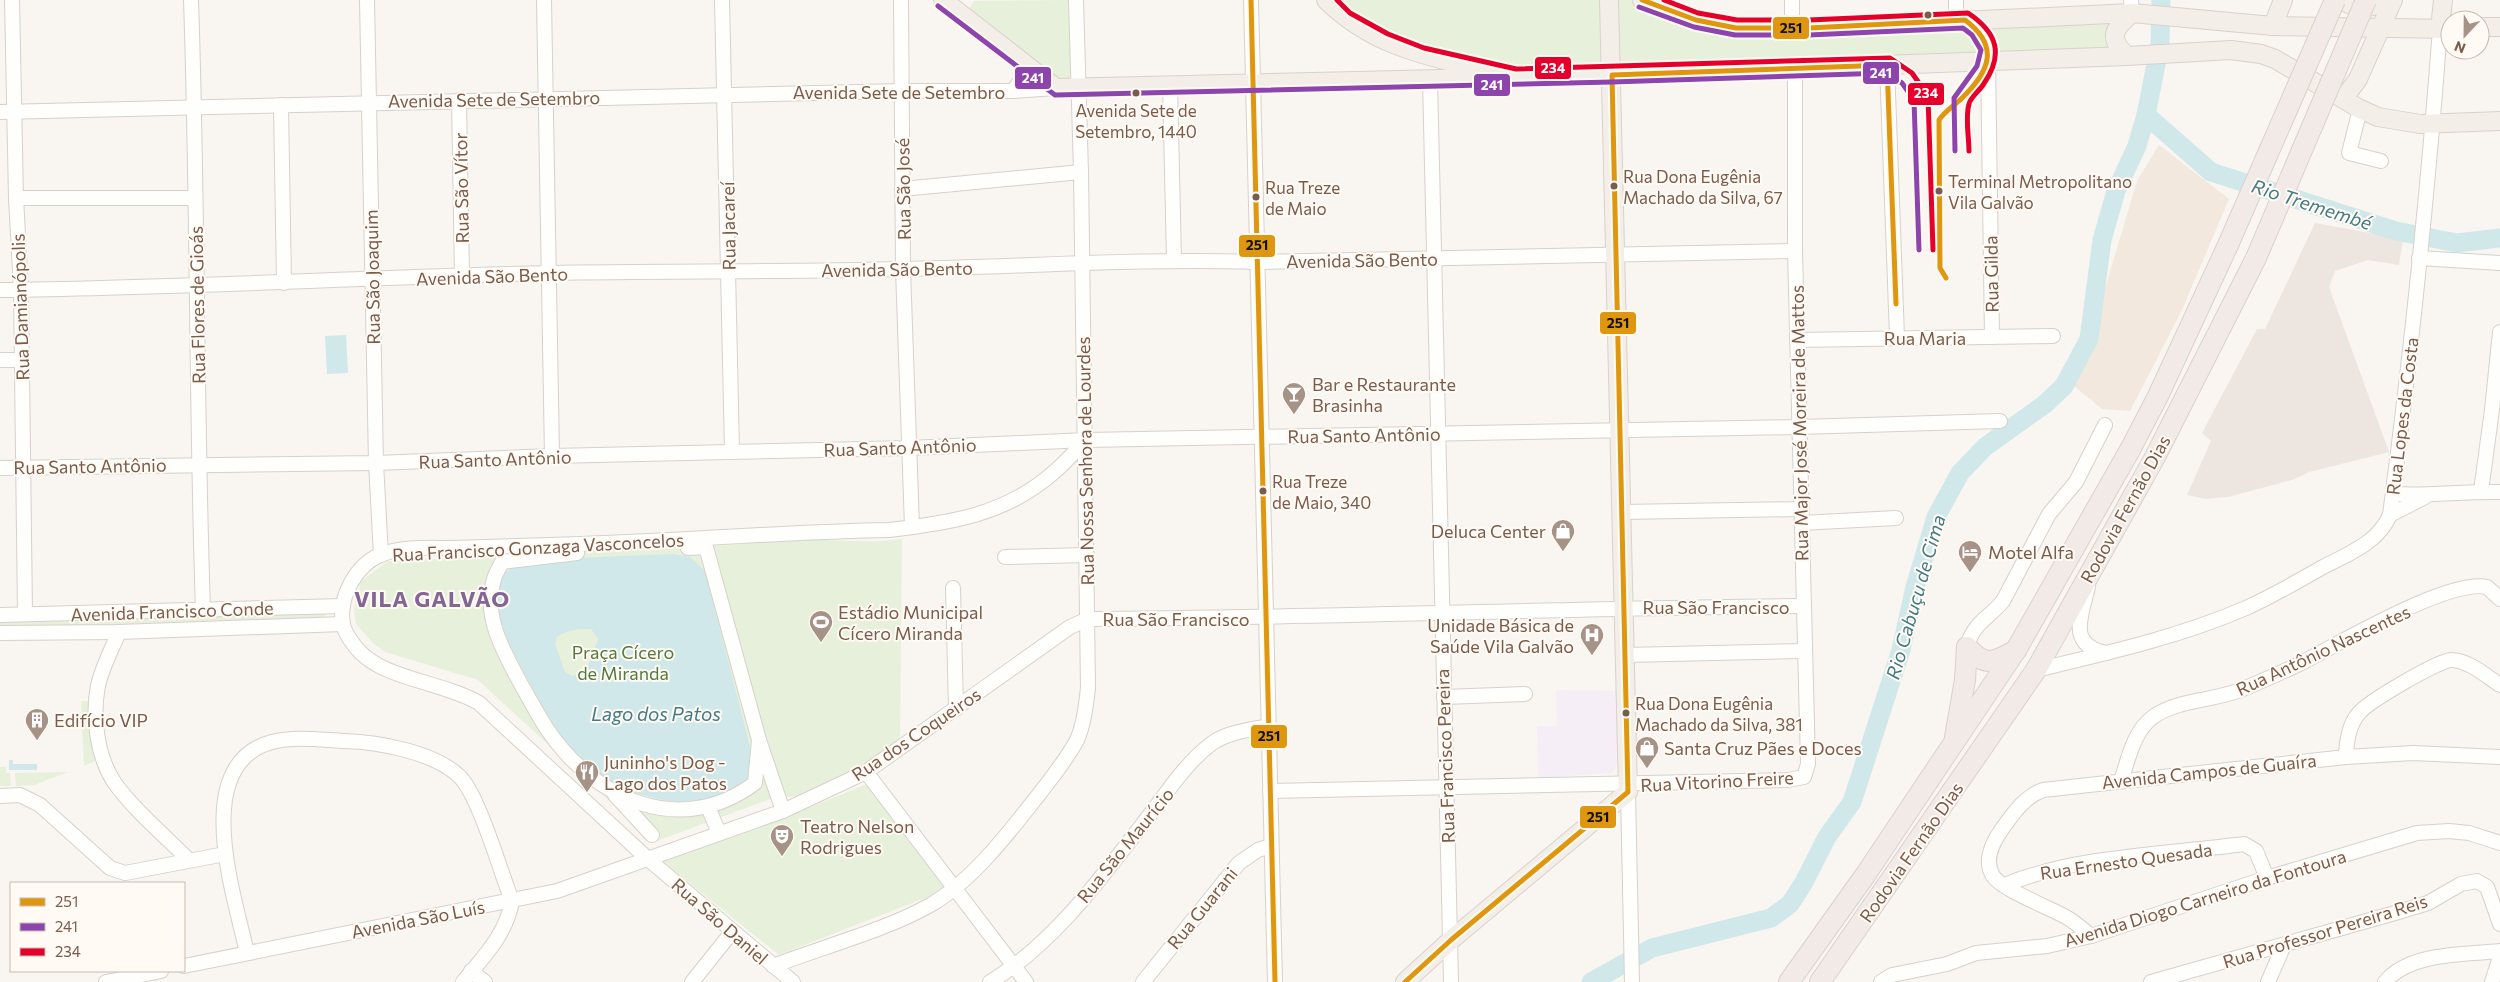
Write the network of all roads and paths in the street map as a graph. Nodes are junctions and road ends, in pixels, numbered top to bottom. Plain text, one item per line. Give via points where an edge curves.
1 (12, 0) edge
2 (191, 0) edge
3 (367, 0) edge
4 (544, 0) edge
5 (722, 0) edge
6 (901, 0) edge
7 (943, 0) edge
8 (1076, 0) edge
9 (1251, 0) edge
10 (1326, 0) edge
11 (1338, 0) edge
12 (1609, 0) edge
13 (1642, 0) edge
14 (1792, 0) edge
15 (1956, 0) edge
16 (2283, 0) edge
17 (2335, 0) edge
18 (2341, 0) edge
19 (2366, 0) edge
20 (2391, 0) edge
21 (2134, 9) edge
22 (1345, 19) junction
23 (1960, 21) junction
24 (2273, 26) junction
25 (1792, 28) junction
26 (2380, 28) junction
27 (2440, 29) edge
28 (2132, 56) junction
29 (1988, 60) junction
30 (2441, 60) edge
31 (1887, 65) junction
32 (1025, 66) junction
33 (1795, 67) junction
34 (1612, 75) junction
35 (1515, 77) junction
36 (1430, 79) junction
37 (1253, 82) junction
38 (1170, 84) junction
39 (1078, 87) junction
40 (1056, 88) junction
41 (902, 91) junction
42 (1013, 92) junction
43 (724, 94) junction
44 (2339, 95) junction
45 (545, 98) junction
46 (459, 100) junction
47 (367, 102) junction
48 (281, 105) junction
49 (195, 108) junction
50 (2360, 109) junction
51 (0, 112) edge
52 (14, 112) junction
53 (2500, 121) edge
54 (2433, 124) junction
55 (2381, 161) dead end
56 (1081, 172) junction
57 (902, 189) junction
58 (16, 198) junction
59 (195, 198) junction
60 (1794, 251) junction
61 (1616, 253) junction
62 (2419, 253) junction
63 (1435, 258) junction
64 (1174, 260) junction
65 (1258, 262) junction
66 (2500, 263) edge
67 (1082, 265) junction
68 (904, 269) junction
69 (729, 272) junction
70 (549, 273) junction
71 (462, 276) junction
72 (372, 280) junction
73 (284, 283) junction
74 (197, 286) junction
75 (0, 290) edge
76 (21, 290) junction
77 (2500, 332) edge
78 (2052, 336) dead end
79 (1897, 337) junction
80 (1992, 337) junction
81 (1797, 340) junction
82 (0, 360) edge
83 (22, 360) junction
84 (2000, 421) dead end
85 (2105, 425) dead end
86 (1799, 427) junction
87 (1619, 430) junction
88 (1438, 433) junction
89 (1262, 436) junction
90 (1086, 440) junction
91 (909, 448) junction
92 (732, 452) junction
93 (552, 456) junction
94 (376, 463) junction
95 (198, 465) junction
96 (23, 467) junction
97 (0, 468) edge
98 (2481, 491) junction
99 (2500, 492) edge
100 (2393, 494) junction
101 (2430, 495) junction
102 (1622, 512) junction
103 (2390, 515) junction
104 (1801, 516) junction
105 (1896, 518) dead end
106 (912, 527) junction
107 (381, 554) junction
108 (1087, 555) junction
109 (1005, 557) dead end
110 (2091, 570) junction
111 (953, 588) dead end
112 (2500, 599) edge
113 (323, 606) junction
114 (343, 606) junction
115 (1803, 606) junction
116 (1625, 607) junction
117 (203, 610) junction
118 (1441, 613) junction
119 (25, 614) junction
120 (0, 615) edge
121 (1266, 618) junction
122 (1088, 619) junction
123 (324, 624) junction
124 (343, 624) junction
125 (119, 632) junction
126 (0, 633) edge
127 (1967, 647) junction
128 (2016, 650) junction
129 (1805, 651) junction
130 (2109, 654) junction
131 (1626, 655) junction
132 (2036, 670) junction
133 (2500, 685) edge
134 (1525, 694) dead end
135 (1444, 697) junction
136 (956, 709) junction
137 (1268, 726) junction
138 (759, 740) junction
139 (1954, 745) junction
140 (2346, 757) junction
141 (2500, 757) edge
142 (866, 772) junction
143 (1804, 777) joint
144 (2121, 781) junction
145 (1446, 787) junction
146 (1628, 788) junction
147 (1270, 791) junction
148 (613, 793) junction
149 (0, 796) edge
150 (708, 807) junction
151 (783, 811) junction
152 (719, 833) junction
153 (652, 835) dead end
154 (2500, 843) edge
155 (1270, 846) junction
156 (225, 854) junction
157 (648, 859) junction
158 (189, 860) junction
159 (2267, 878) junction
160 (2005, 885) junction
161 (956, 887) junction
162 (512, 901) junction
163 (2500, 924) edge
164 (732, 932) junction
165 (2090, 936) junction
166 (1451, 940) junction
167 (2284, 945) junction
168 (247, 953) junction
169 (2500, 957) edge
170 (185, 966) edge
171 (772, 966) junction
172 (1014, 966) junction
173 (156, 972) edge
174 (467, 977) edge
175 (1632, 977) edge
176 (106, 982) edge
177 (485, 982) edge
178 (692, 982) edge
179 (793, 982) edge
180 (990, 982) edge
181 (1026, 982) edge
182 (1143, 982) edge
183 (1275, 982) edge
184 (1404, 982) edge
185 (1451, 982) edge
186 (1789, 982) edge
187 (1820, 982) edge
188 (1881, 982) edge
189 (2151, 982) edge
190 (2268, 982) edge
191 (2384, 982) edge
192 (2492, 982) edge

1 - 52 street, Rua Damianópolis
2 - 49 street, Rua Flores de Gioás
3 - 47 street, Rua São Joaquim
4 - 45 street
5 - 43 street, Rua Jacareí
6 - 41 street, Rua São José
7 - 32 main road
8 - 39 street, Rua Nossa Senhora de Lourdes
9 - 37 street
10 - 22 main road
11 - 22 main road
12 - 34 main road
13 - 25 main road via 1716,25
14 - 25 street
15 - 23 street
16 - 24 main road
17 - 128 highway, Rodovia Fernão Dias, bridge via 2158,396
18 - 20 main road via 2361,8
19 - 110 highway, Rodovia Fernão Dias, bridge via 2256,258 2155,457
20 - 26 main road
21 - 23 main road
21 - 24 main road
21 - 28 main road via 2115,32 2115,44
22 - 35 main road via 1385,41 1422,55
23 - 25 main road
23 - 29 main road via 1982,32 1988,48
24 - 26 main road
26 - 27 main road
26 - 44 main road via 2351,90
28 - 29 main road, Avenida Sete de Setembro
28 - 44 main road, Avenida Sete de Setembro via 2231,50 2261,54
29 - 31 main road, Avenida Sete de Setembro
29 - 80 street, Rua Gilda
30 - 54 street, Rua Lopes da Costa
31 - 33 main road, Avenida Sete de Setembro
31 - 79 street
32 - 40 main road
32 - 42 street
33 - 34 main road, Avenida Sete de Setembro
33 - 60 street, Rua Major José Moreira de Mattos
34 - 35 main road, Avenida Sete de Setembro
34 - 61 main road
35 - 36 main road, Avenida Sete de Setembro
36 - 37 main road, Avenida Sete de Setembro
36 - 63 street, Rua Francisco Pereira
37 - 38 main road, Avenida Sete de Setembro
37 - 65 street
38 - 39 main road, Avenida Sete de Setembro
38 - 64 street
39 - 40 main road, Avenida Sete de Setembro
39 - 56 street, Rua Nossa Senhora de Lourdes
40 - 42 street, Avenida Sete de Setembro
41 - 42 street, Avenida Sete de Setembro
41 - 43 street, Avenida Sete de Setembro
41 - 57 street, Rua São José
43 - 45 street, Avenida Sete de Setembro
43 - 69 street, Rua Jacareí
44 - 50 main road, Avenida Sete de Setembro
45 - 46 street, Avenida Sete de Setembro
45 - 70 street
46 - 47 street, Avenida Sete de Setembro
46 - 71 street, Rua São Vítor
47 - 48 street, Avenida Sete de Setembro
47 - 72 street, Rua São Joaquim
48 - 49 street, Avenida Sete de Setembro
48 - 73 street
49 - 52 street, Avenida Sete de Setembro
49 - 59 street, Rua Flores de Gioás
50 - 54 main road, Avenida Sete de Setembro via 2396,122
50 - 55 street via 2349,153
51 - 52 street, Avenida Sete de Setembro
52 - 58 street, Rua Damianópolis
53 - 54 main road, Avenida Sete de Setembro
54 - 62 street, Rua Lopes da Costa
56 - 57 street
56 - 67 street, Rua Nossa Senhora de Lourdes
57 - 68 street, Rua São José
58 - 59 street
58 - 76 street, Rua Damianópolis
59 - 74 street, Rua Flores de Gioás
60 - 61 street, Avenida São Bento
60 - 81 street, Rua Major José Moreira de Mattos
61 - 63 street, Avenida São Bento
61 - 87 main road
62 - 66 street
62 - 100 street, Rua Lopes da Costa
63 - 65 street, Avenida São Bento
63 - 88 street, Rua Francisco Pereira
64 - 65 street, Avenida São Bento
64 - 67 street, Avenida São Bento
65 - 89 street
67 - 68 street, Avenida São Bento
67 - 90 street, Rua Nossa Senhora de Lourdes
68 - 69 street, Avenida São Bento
68 - 91 street, Rua São José
69 - 70 street, Avenida São Bento
69 - 92 street, Rua Jacareí
70 - 71 street, Avenida São Bento
70 - 93 street
71 - 72 street, Avenida São Bento
72 - 73 street, Avenida São Bento
72 - 94 street, Rua São Joaquim
73 - 74 street, Avenida São Bento
74 - 76 street, Avenida São Bento
74 - 95 street, Rua Flores de Gioás
75 - 76 street, Avenida São Bento
76 - 83 street, Rua Damianópolis
77 - 98 street
78 - 80 street, Rua Maria
79 - 80 street, Rua Maria
79 - 81 street, Rua Maria
81 - 86 street, Rua Major José Moreira de Mattos
82 - 83 street
83 - 96 street, Rua Damianópolis
84 - 86 street, Rua Santo Antônio
85 - 127 street via 2076,482 2049,514 2003,601 1972,630
86 - 87 street, Rua Santo Antônio
86 - 104 street, Rua Major José Moreira de Mattos
87 - 88 street, Rua Santo Antônio
87 - 102 main road
88 - 89 street, Rua Santo Antônio
88 - 118 street, Rua Francisco Pereira
89 - 90 street, Rua Santo Antônio
89 - 121 street
90 - 91 street, Rua Santo Antônio
90 - 106 street, Rua Francisco Gonzaga Vasconcelos via 1054,473 1002,506 972,518
90 - 108 street, Rua Nossa Senhora de Lourdes
91 - 92 street, Rua Santo Antônio
91 - 106 street, Rua São José
92 - 93 street, Rua Santo Antônio
93 - 94 street, Rua Santo Antônio
94 - 95 street, Rua Santo Antônio
94 - 107 street, Rua São Joaquim
95 - 96 street, Rua Santo Antônio
95 - 117 street, Rua Flores de Gioás
96 - 97 street, Rua Santo Antônio
96 - 119 street, Rua Damianópolis
98 - 99 street
98 - 101 street
100 - 101 street
100 - 103 street, Rua Lopes da Costa
101 - 103 street
102 - 104 street
102 - 116 main road
103 - 130 street, Rua Lopes da Costa via 2385,527 2363,546 2267,598 2196,627
104 - 105 street
104 - 115 street, Rua Major José Moreira de Mattos
106 - 107 street, Rua Francisco Gonzaga Vasconcelos via 591,544 411,549
107 - 114 street, Rua Francisco Gonzaga Vasconcelos via 358,572 348,588
108 - 109 street
108 - 122 street, Rua Nossa Senhora de Lourdes
110 - 130 street via 2080,637 2085,646
110 - 132 highway, Rodovia Fernão Dias
111 - 136 street
112 - 144 street, Rua Antônio Nascentes via 2487,587 2470,586 2390,616 2299,664 2239,691 2161,712 2142,728
113 - 114 street, Avenida Francisco Conde
113 - 117 street, Avenida Francisco Conde
113 - 123 street via 329,615
114 - 124 street, Rua Francisco Gonzaga Vasconcelos
115 - 116 street, Rua São Francisco
115 - 129 street, Rua Major José Moreira de Mattos
116 - 118 street, Rua São Francisco
116 - 131 main road
117 - 119 street, Avenida Francisco Conde
118 - 121 street, Rua São Francisco
118 - 135 street, Rua Francisco Pereira
119 - 120 street, Avenida Francisco Conde
121 - 122 street, Rua São Francisco
121 - 137 street
122 - 136 street, Rua dos Coqueiros via 1070,627
122 - 161 street, Rua Nossa Senhora de Lourdes via 1088,688 1078,738 1063,763 1010,831
123 - 124 street, Avenida Francisco Conde
123 - 125 street, Avenida Francisco Conde
124 - 157 street via 361,653 376,664 462,693 479,703
125 - 126 street, Avenida Francisco Conde
125 - 158 street via 103,670 96,700 95,716 106,767 124,795
127 - 128 highway via 1975,656 1990,662
127 - 139 highway
128 - 139 highway, Rodovia Fernão Dias
129 - 131 street
129 - 143 street, Rua Major José Moreira de Mattos via 1808,764
130 - 132 street, Rua Lopes da Costa
131 - 146 main road
132 - 187 highway, Rodovia Fernão Dias
133 - 140 street via 2459,661 2442,662 2358,713 2348,737
134 - 135 street
135 - 145 street, Rua Francisco Pereira
136 - 142 street, Rua dos Coqueiros
137 - 147 street
137 - 172 street, Rua São Maurício via 1230,734 1212,743 1191,761 1071,912
138 - 148 street via 706,547 590,551 502,562 492,583 490,606 497,634 511,666 547,730 589,775
138 - 150 street via 754,783 743,792
138 - 151 street
139 - 186 highway, Rodovia Fernão Dias
140 - 141 street, Avenida Campos de Guaíra via 2413,753
140 - 144 street, Avenida Campos de Guaíra
142 - 151 street, Rua dos Coqueiros
142 - 161 street
143 - 146 street, Rua Vitorino Freire
144 - 160 street, Avenida Campos de Guaíra via 2043,790 2029,796 1991,846 1990,871
145 - 146 street, Rua Vitorino Freire
145 - 147 street, Rua Vitorino Freire
145 - 166 street, Rua Francisco Pereira
146 - 166 main road
146 - 175 street
147 - 155 street
148 - 150 street via 674,811
148 - 153 street
149 - 158 street via 20,795 40,805 118,872
150 - 152 street
151 - 152 street, Rua dos Coqueiros
152 - 157 street, Rua dos Coqueiros
154 - 159 street, Avenida Diogo Carneiro da Fontoura via 2469,833 2417,833
155 - 182 street, Rua Guarani via 1239,863
155 - 183 street
156 - 158 street
156 - 162 street via 224,803 227,787 232,774 254,750 271,742 293,739 384,745 427,757 460,776 471,792
156 - 168 street
157 - 162 street, Avenida São Luís via 557,891
157 - 164 street, Rua São Daniel
159 - 160 street, Rua Ernesto Quesada via 2256,851 2244,844 2067,867
159 - 165 street, Avenida Diogo Carneiro da Fontoura
160 - 165 street, Rua Ernesto Quesada via 2065,916
161 - 171 street, Rua Nossa Senhora de Lourdes via 932,904 902,918
161 - 172 street
162 - 168 street, Avenida São Luís
162 - 174 street via 509,919 499,938
163 - 167 street, Rua Professor Pereira Reis via 2487,887 2477,881 2469,881 2428,902
164 - 171 street, Rua São Daniel
164 - 178 street
165 - 188 street, Avenida Diogo Carneiro da Fontoura via 2046,946 1976,953 1947,964 1892,975
166 - 184 main road
166 - 185 street, Rua Francisco Pereira
167 - 189 street, Rua Professor Pereira Reis
167 - 190 street
168 - 170 street, Avenida São Luís
169 - 191 street via 2428,960 2397,970
169 - 192 street
171 - 179 street, Rua São Daniel
172 - 180 street, Rua São Maurício
172 - 181 street
173 - 176 street
174 - 177 street

